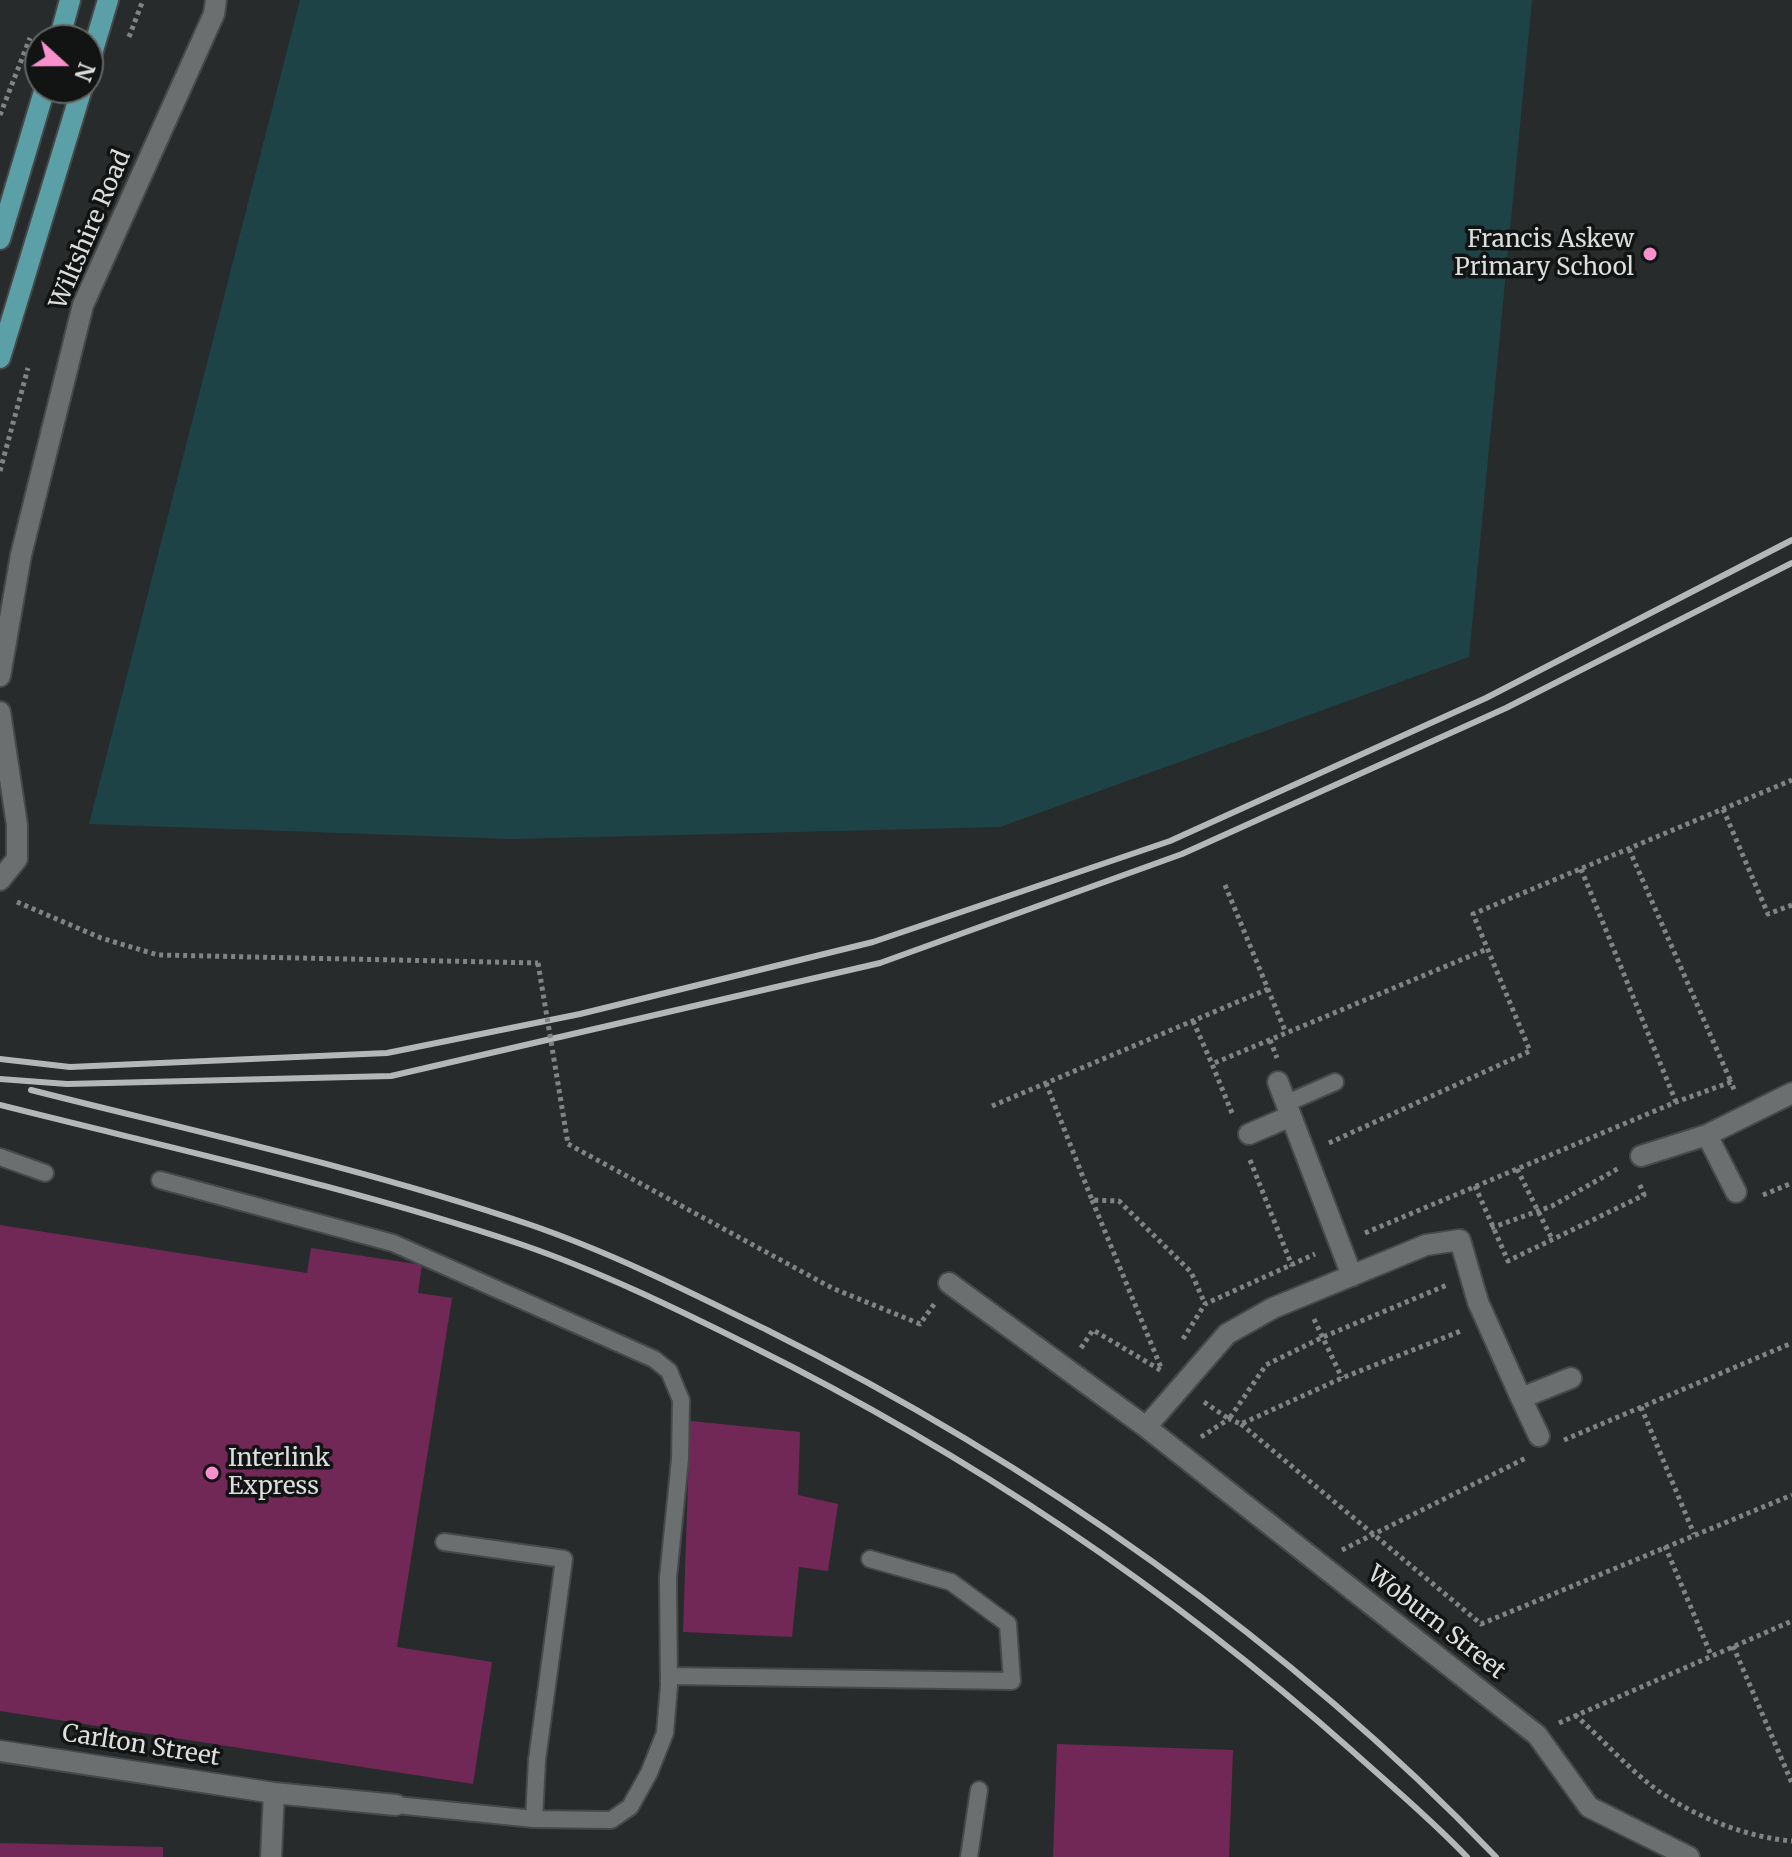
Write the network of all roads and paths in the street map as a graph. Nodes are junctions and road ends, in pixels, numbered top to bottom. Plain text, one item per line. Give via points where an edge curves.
1 (70, 0) edge
2 (108, 0) edge
3 (216, 0) edge
4 (63, 24) edge
5 (101, 24) edge
6 (24, 54) edge
7 (40, 104) edge
8 (77, 104) edge
9 (0, 115) edge
10 (0, 239) edge
11 (0, 358) edge
12 (0, 676) edge
13 (0, 712) edge
14 (1792, 780) edge
15 (1723, 809) junction
16 (1629, 849) junction
17 (1581, 869) junction
18 (0, 880) edge
19 (1225, 885) dead end
20 (14, 901) dead end
21 (1792, 905) edge
22 (1268, 989) junction
23 (1193, 1021) junction
24 (1286, 1033) dead end
25 (1212, 1064) dead end
26 (1278, 1082) dead end
27 (1335, 1082) dead end
28 (1731, 1082) junction
29 (1046, 1083) junction
30 (1792, 1093) edge
31 (1676, 1102) junction
32 (992, 1106) dead end
33 (1289, 1110) junction
34 (1744, 1116) junction
35 (1615, 1128) junction
36 (1249, 1134) dead end
37 (1707, 1135) junction
38 (1304, 1155) junction
39 (0, 1157) edge
40 (1636, 1159) junction
41 (1517, 1169) junction
42 (45, 1173) dead end
43 (160, 1180) dead end
44 (1475, 1186) junction
45 (1736, 1192) dead end
46 (1092, 1200) junction
47 (1552, 1239) junction
48 (1460, 1240) junction
49 (1339, 1243) junction
50 (1352, 1276) junction
51 (1470, 1276) junction
52 (949, 1283) joint
53 (1205, 1304) dead end
54 (1486, 1321) junction
55 (1067, 1369) junction
56 (1571, 1378) dead end
57 (1521, 1398) junction
58 (1641, 1407) dead end
59 (1229, 1419) junction
60 (1241, 1424) junction
61 (1146, 1427) junction
62 (1539, 1436) dead end
63 (1177, 1453) junction
64 (1792, 1495) edge
65 (1694, 1534) junction
66 (444, 1542) dead end
67 (1665, 1546) junction
68 (870, 1559) dead end
69 (1792, 1621) edge
70 (1733, 1646) junction
71 (1711, 1655) junction
72 (669, 1676) junction
73 (1575, 1715) junction
74 (1537, 1735) junction
75 (0, 1751) edge
76 (1792, 1783) edge
77 (979, 1790) dead end
78 (274, 1793) junction
79 (396, 1805) joint
80 (534, 1819) junction
81 (1792, 1841) edge
82 (271, 1857) edge
83 (969, 1857) edge
84 (1689, 1857) edge

1 - 4 main road
2 - 5 main road
3 - 12 street, Wiltshire Road via 83,305 21,555
6 - 9 path
7 - 10 main road
8 - 11 main road
13 - 18 street via 17,825 17,859
14 - 15 path
15 - 16 path
15 - 21 path via 1768,914
16 - 17 path
16 - 28 path
17 - 31 path
17 - 38 path via 1473,914 1530,1051
19 - 22 path
20 - 52 path, bridge via 101,938 158,955 538,963 568,1144 832,1288 920,1324
22 - 23 path
22 - 24 path
23 - 25 path
23 - 29 path
26 - 33 street
27 - 33 lane
28 - 31 path
28 - 34 path
29 - 32 path
29 - 46 path
30 - 34 street
31 - 35 path
33 - 36 street
33 - 38 street
34 - 37 street
35 - 40 path
35 - 41 path
37 - 40 street
37 - 45 street
38 - 49 street
39 - 42 lane
40 - 47 path via 1644,1195
40 - 48 path via 1552,1206
41 - 44 path
41 - 47 path
43 - 72 lane via 393,1243 654,1359 669,1371 681,1400 668,1578
44 - 47 path via 1508,1261
44 - 49 path
46 - 53 path via 1119,1201 1191,1272
46 - 55 path via 1163,1371 1093,1330
48 - 50 street via 1426,1245
48 - 51 street
49 - 50 street
50 - 61 street via 1273,1308 1227,1334
51 - 54 street
51 - 59 path via 1266,1365
52 - 55 street, Woburn Street
54 - 57 street
54 - 60 path
55 - 61 street, Woburn Street
56 - 57 street
57 - 62 street
58 - 65 path
59 - 60 path
59 - 63 path
60 - 67 path via 1481,1624
61 - 63 street, Woburn Street
63 - 74 street, Woburn Street
64 - 65 path
65 - 67 path
66 - 80 lane via 564,1559
67 - 71 path
68 - 72 lane via 951,1582 1008,1624 1012,1681
69 - 70 path
70 - 71 path
70 - 76 path
71 - 73 path
72 - 80 lane via 665,1733 630,1807 611,1820
73 - 74 path
73 - 81 path via 1668,1797 1710,1819
74 - 84 street, Woburn Street via 1589,1807
75 - 78 street, Carlton Street
77 - 83 lane
78 - 79 street, Carlton Street
78 - 82 street
79 - 80 lane

